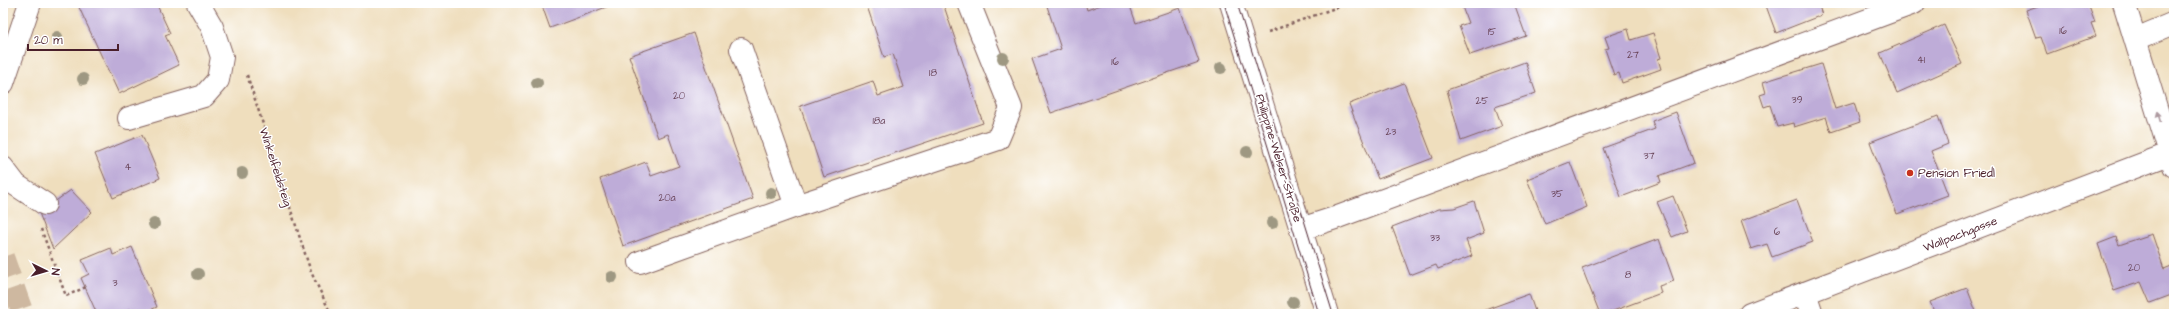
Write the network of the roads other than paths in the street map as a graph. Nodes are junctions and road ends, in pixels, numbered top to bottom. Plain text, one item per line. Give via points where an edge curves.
1 (30, 3) edge
2 (198, 3) edge
3 (969, 3) edge
4 (1231, 3) edge
5 (1914, 3) edge
6 (2124, 3) edge
7 (2174, 23) edge
8 (2136, 39) junction
9 (741, 49) dead end
10 (3, 83) edge
11 (130, 118) dead end
12 (2172, 161) edge
13 (3, 168) edge
14 (39, 200) road end
15 (796, 206) junction
16 (1301, 229) junction
17 (640, 262) dead end
18 (1805, 293) junction
19 (1327, 314) edge
20 (1750, 314) edge
21 (1812, 314) edge

1 - 10 street
2 - 11 street via 212,27 222,57 218,80 204,96
3 - 15 street via 1011,108 998,139
4 - 16 street, Philippine-Welser-Straße
5 - 16 street
6 - 8 street
7 - 8 street
12 -> 8 street
9 - 15 street
12 - 18 street, Wallpachgasse
13 - 14 street via 16,186
15 - 17 street
16 - 19 street, Philippine-Welser-Straße
18 - 20 street, Wallpachgasse
18 - 21 street

